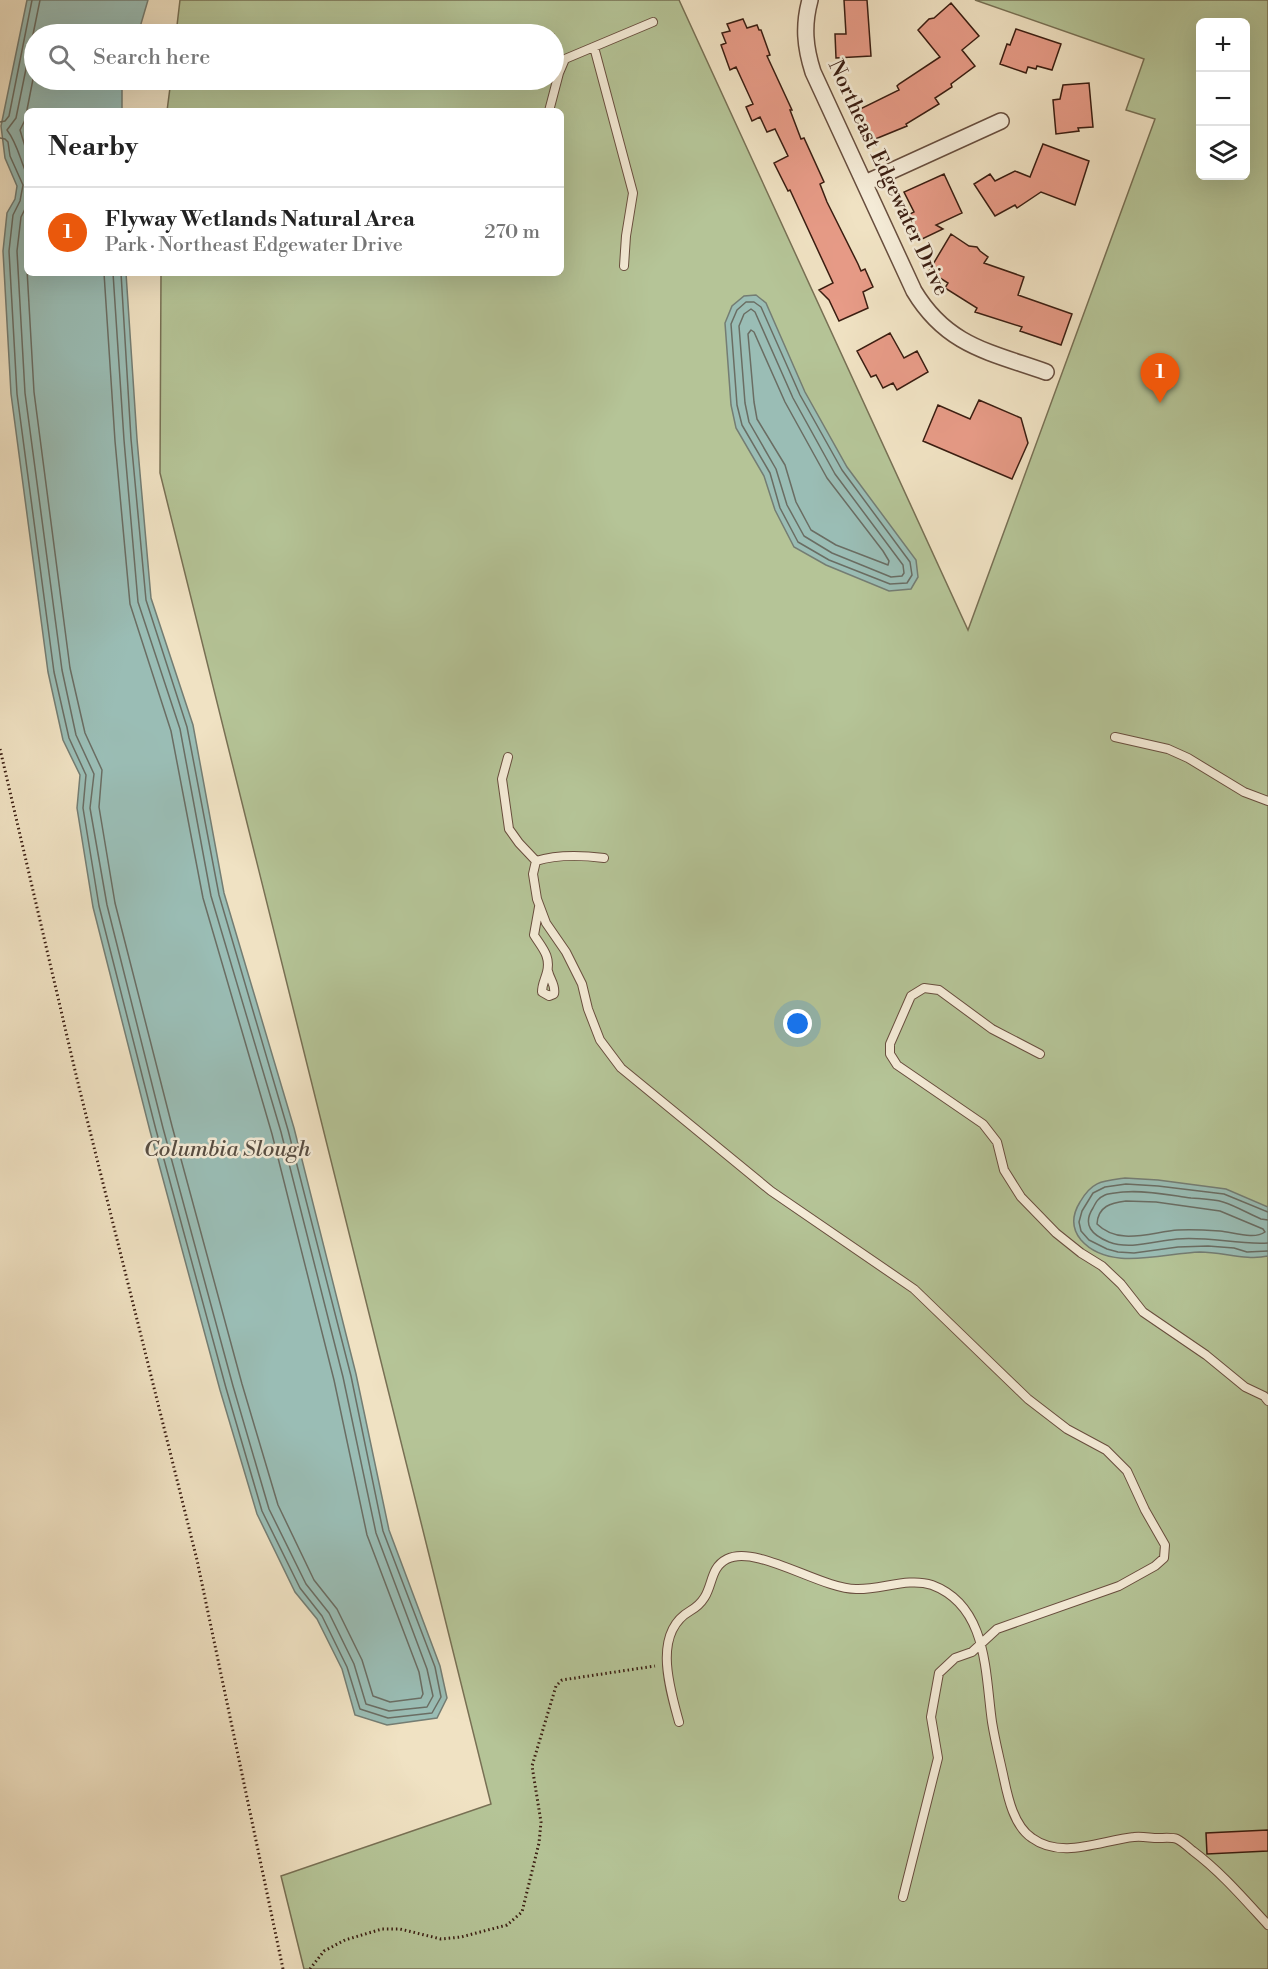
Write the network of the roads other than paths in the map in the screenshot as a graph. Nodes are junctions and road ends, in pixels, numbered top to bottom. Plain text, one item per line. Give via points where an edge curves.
1 (810, 0) edge
2 (653, 22) dead end
3 (594, 47) junction
4 (564, 61) edge
5 (555, 90) edge
6 (550, 108) edge
7 (1001, 121) dead end
8 (865, 183) junction
9 (624, 266) dead end
10 (1046, 372) dead end
11 (1115, 737) dead end
12 (508, 757) dead end
13 (1268, 801) edge
14 (604, 858) dead end
15 (536, 861) junction
16 (539, 906) junction
17 (548, 971) dead end
18 (1040, 1054) dead end
19 (1268, 1401) edge
20 (980, 1643) junction
21 (679, 1722) dead end
22 (903, 1897) dead end
23 (1268, 1925) edge

1 - 8 street, Northeast Edgewater Drive via 806,50
2 - 3 lane
3 - 4 lane
3 - 9 lane via 633,193
5 - 6 lane
7 - 8 street
8 - 10 street, Northeast Edgewater Drive via 914,291 941,326 961,340
11 - 13 lane via 1168,748 1244,792
12 - 15 lane via 502,779 509,829
14 - 15 lane via 549,857
15 - 16 lane via 533,874
16 - 17 lane via 534,935 545,951
16 - 20 lane via 582,984 600,1040 621,1068 771,1191 914,1289 1028,1399 1067,1429 1106,1450 1127,1471 1165,1545 1164,1558 1119,1586 998,1629
18 - 19 lane via 992,1029 939,990 924,988 911,996 890,1044 890,1054 897,1065 983,1124 997,1142 1004,1170 1021,1197 1056,1233 1102,1266 1143,1312
20 - 21 lane via 968,1612 932,1585 916,1582 845,1588 762,1559 729,1557 718,1565 707,1597 674,1628 666,1664
20 - 22 lane via 939,1673 931,1717 938,1758
20 - 23 lane via 1008,1801 1032,1839 1054,1847 1082,1847 1135,1837 1177,1839 1215,1868

